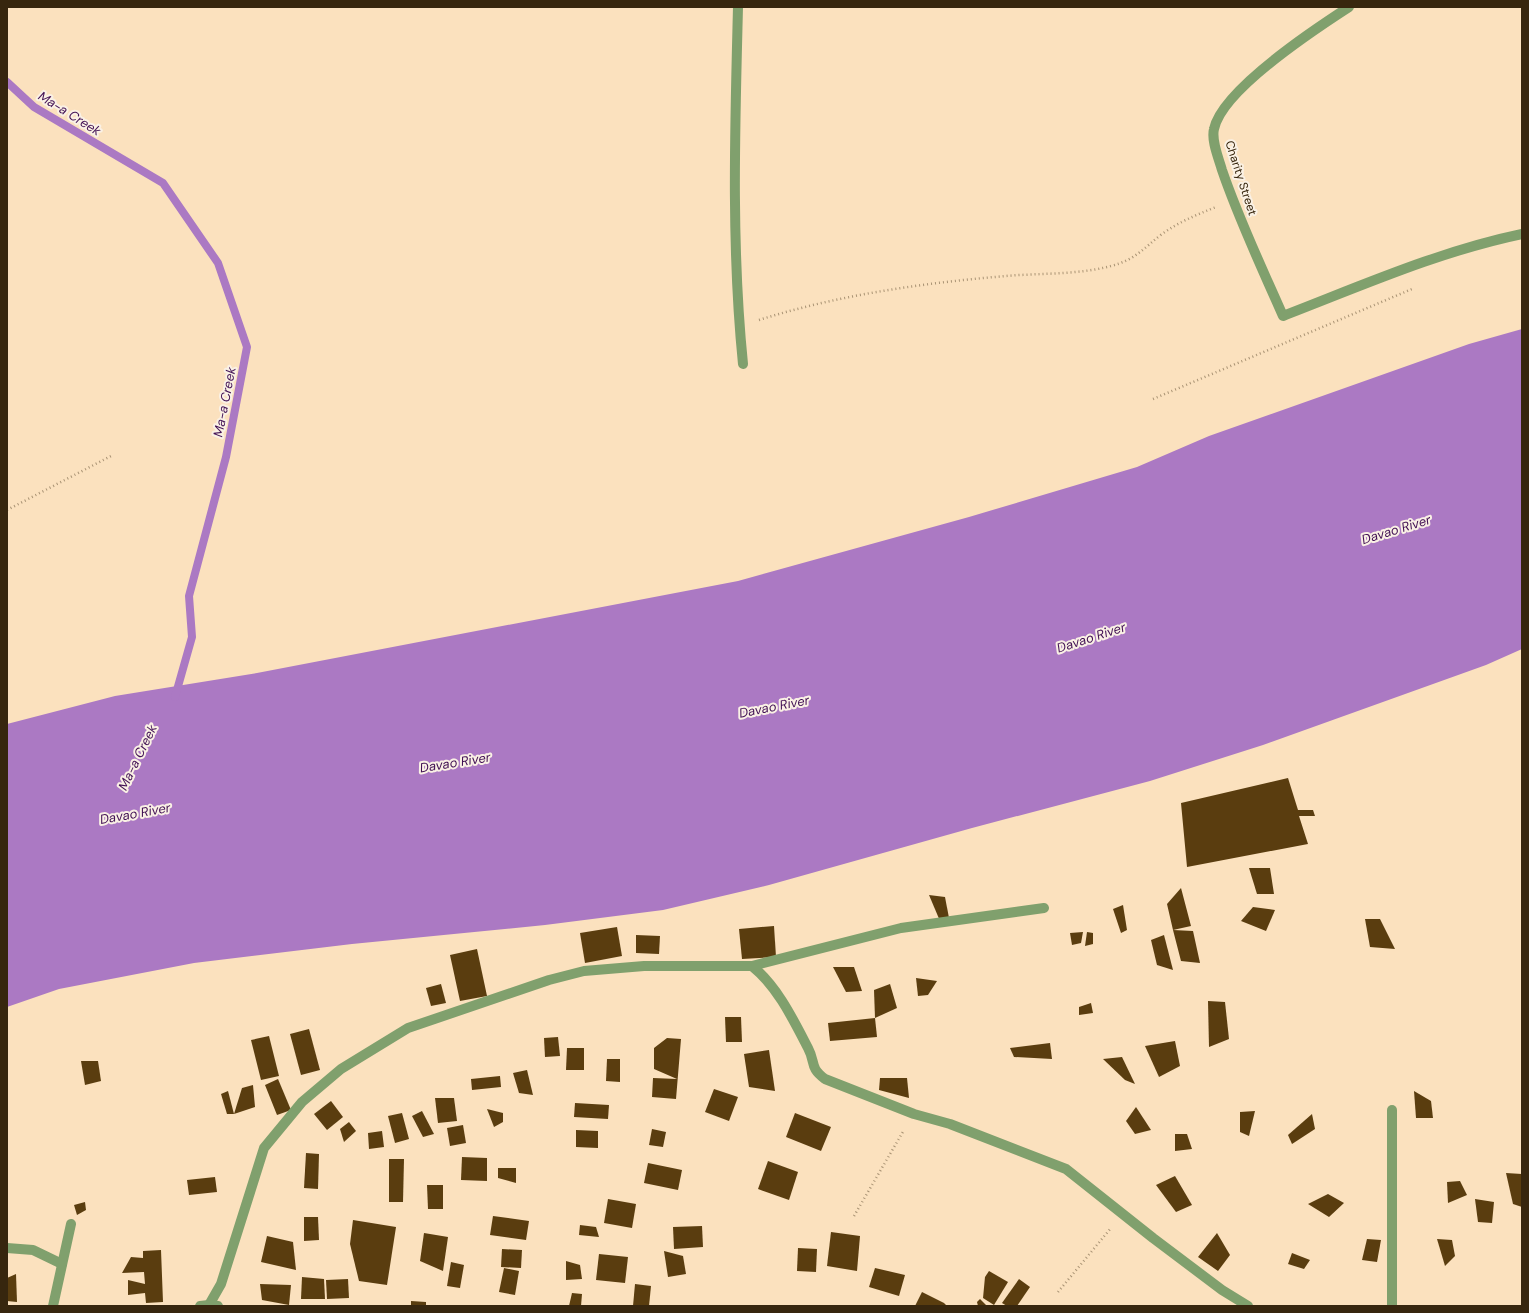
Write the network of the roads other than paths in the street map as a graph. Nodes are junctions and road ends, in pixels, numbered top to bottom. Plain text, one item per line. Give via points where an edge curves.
1 (738, 7) edge
2 (1349, 7) edge
3 (1522, 234) edge
4 (743, 364) dead end
5 (1044, 908) dead end
6 (752, 966) junction
7 (1392, 1110) dead end
8 (71, 1224) dead end
9 (7, 1248) edge
10 (62, 1264) junction
11 (53, 1306) edge
12 (209, 1306) edge
13 (1248, 1306) edge
14 (1392, 1306) edge

1 - 4 street via 735,183 739,326
2 - 3 street, Charity Street via 1304,36 1269,63 1238,92 1218,116 1213,130 1217,155 1233,201 1283,316 1435,259
5 - 6 street via 901,928
6 - 12 street via 644,966 584,971 408,1028 362,1056 302,1102 264,1148 221,1284
6 - 13 street via 770,984 785,1007 809,1050 815,1072 825,1079 1066,1169 1222,1290
7 - 14 street
8 - 10 street
9 - 10 street via 33,1250
10 - 11 street

